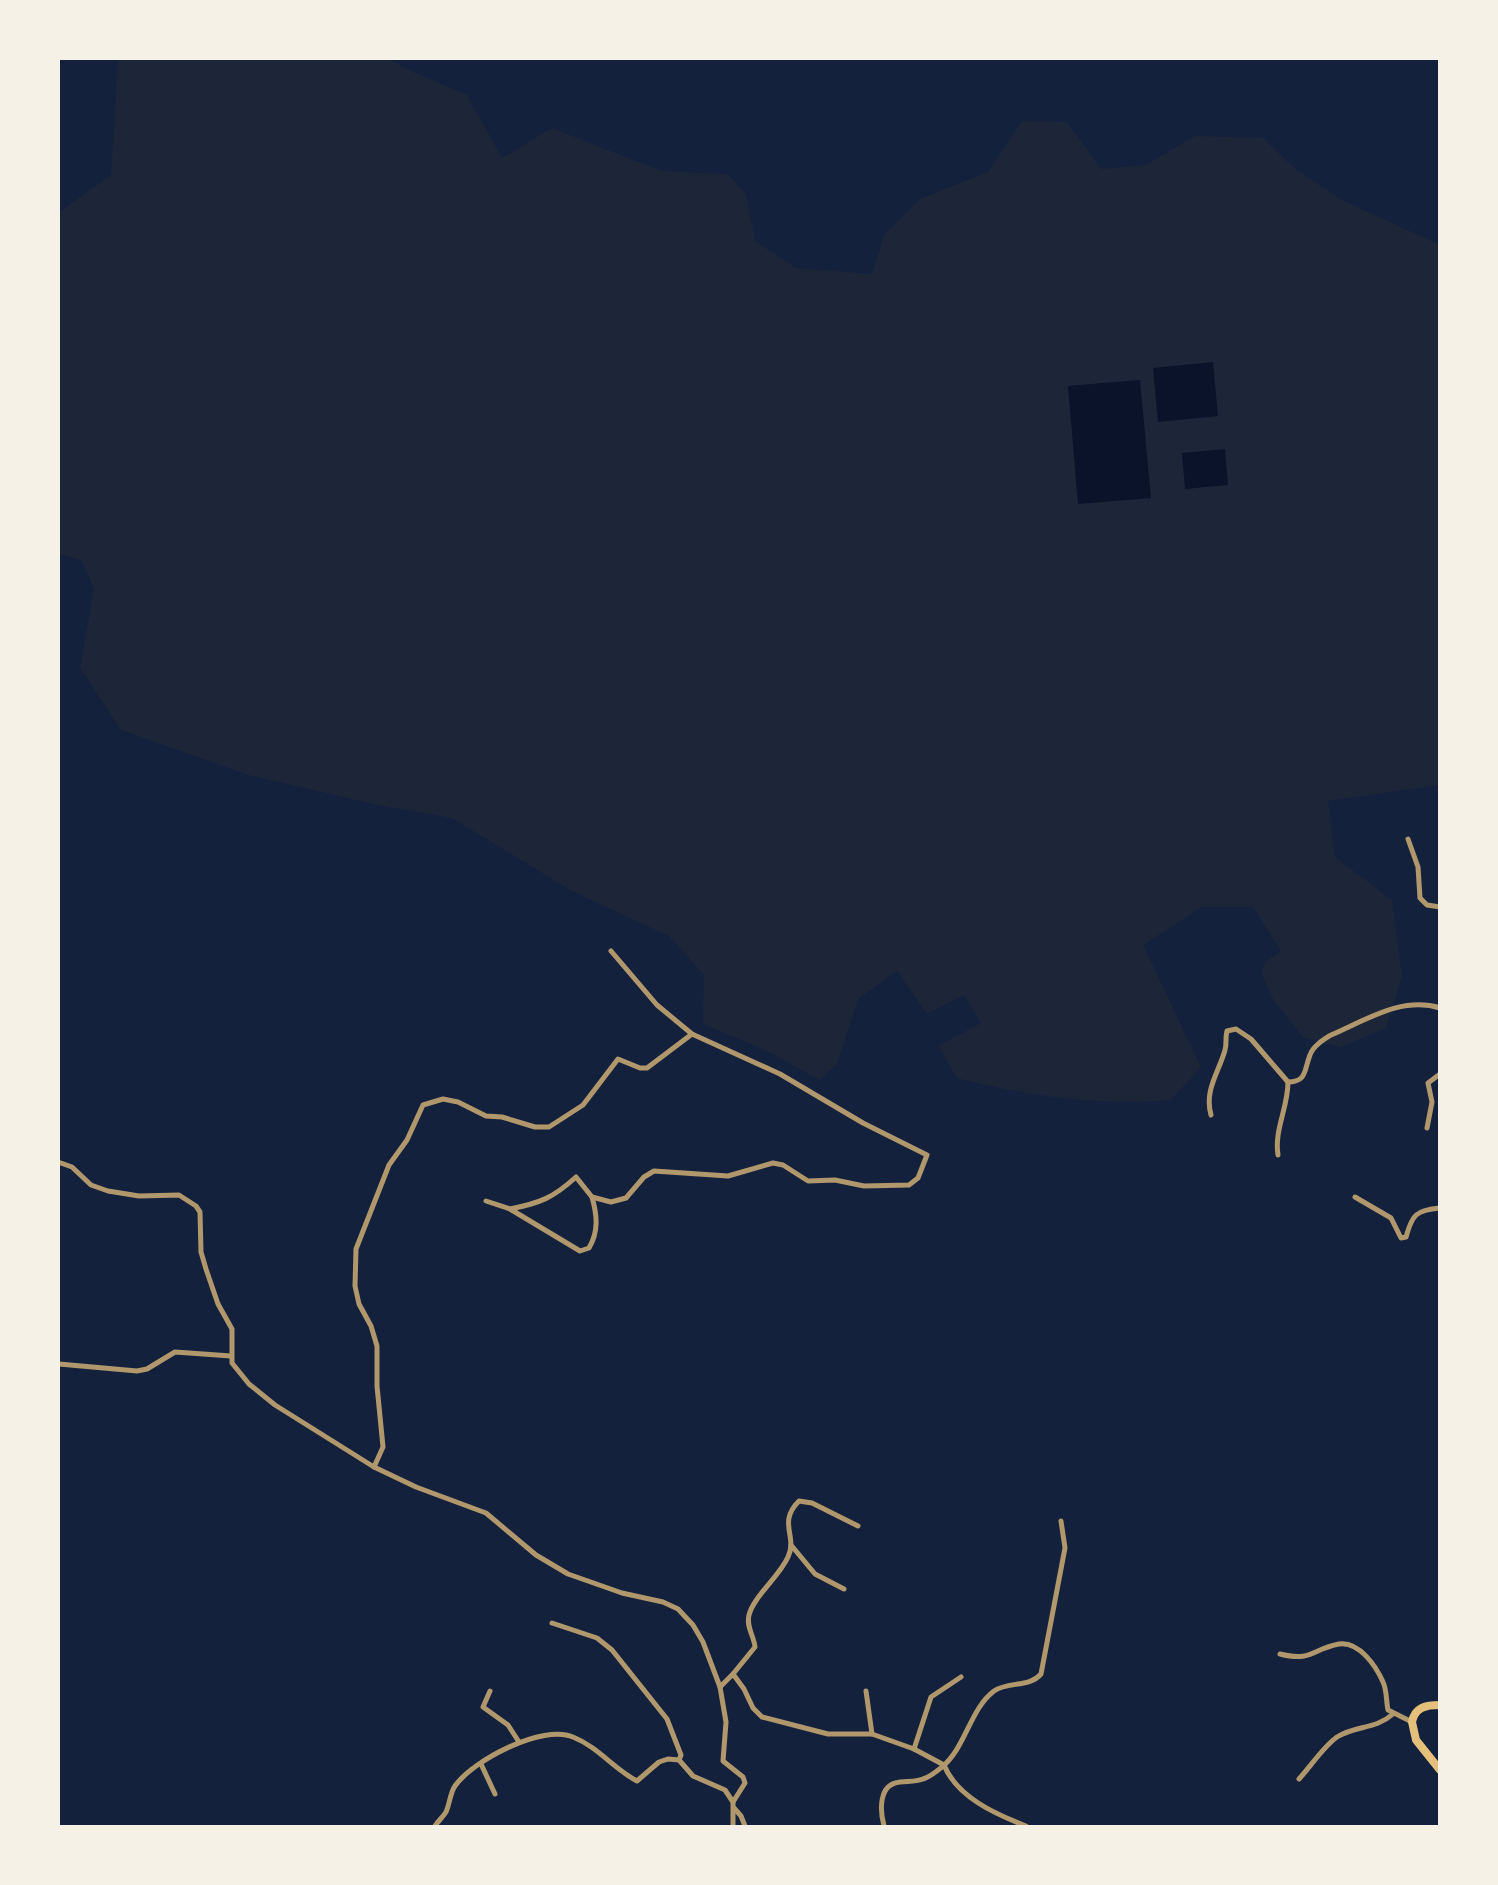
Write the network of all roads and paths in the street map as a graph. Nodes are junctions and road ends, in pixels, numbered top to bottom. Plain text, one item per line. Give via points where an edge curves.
1 (1408, 838) dead end
2 (1440, 908) edge
3 (612, 951) dead end
4 (1440, 1008) edge
5 (692, 1034) junction
6 (1440, 1074) edge
7 (1288, 1082) junction
8 (1211, 1115) dead end
9 (1427, 1128) dead end
10 (1278, 1155) dead end
11 (58, 1162) edge
12 (592, 1197) junction
13 (1355, 1197) dead end
14 (486, 1201) dead end
15 (1440, 1208) edge
16 (510, 1209) junction
17 (231, 1356) junction
18 (60, 1364) edge
19 (375, 1467) junction
20 (1061, 1521) dead end
21 (858, 1526) dead end
22 (791, 1545) junction
23 (844, 1589) dead end
24 (552, 1623) dead end
25 (1280, 1654) dead end
26 (733, 1674) junction
27 (961, 1677) dead end
28 (720, 1687) junction
29 (490, 1691) dead end
30 (866, 1691) dead end
31 (1440, 1705) edge
32 (1393, 1714) junction
33 (1412, 1722) junction
34 (872, 1734) junction
35 (519, 1743) junction
36 (914, 1749) junction
37 (679, 1760) junction
38 (482, 1764) junction
39 (944, 1765) junction
40 (1440, 1770) edge
41 (1299, 1779) dead end
42 (495, 1794) dead end
43 (733, 1805) junction
44 (435, 1827) edge
45 (733, 1827) edge
46 (745, 1827) edge
47 (884, 1827) edge
48 (1026, 1827) edge

1 - 2 street via 1418,867 1420,898 1427,905
3 - 5 street via 657,1005
4 - 7 street via 1420,1003 1404,1005 1331,1035 1310,1054 1303,1077
5 - 12 street via 780,1074 899,1142 923,1151 928,1159 918,1178 909,1185 897,1186 808,1181 773,1163 728,1176 654,1171 626,1198 611,1202
5 - 19 street via 647,1068 618,1059 583,1105 549,1127 486,1116 443,1099 423,1105 407,1140 389,1165 356,1250 355,1286 377,1346 383,1447
6 - 9 street via 1428,1083 1432,1102
7 - 8 street via 1245,1034 1230,1029 1210,1092
7 - 10 street via 1287,1104 1275,1139
11 - 17 street via 72,1167 91,1185 108,1191 140,1196 179,1195 196,1206 200,1212 201,1252 218,1304 232,1329
12 - 16 street via 576,1177 555,1196
12 - 16 street via 597,1216 595,1232 592,1244 584,1251 574,1249
13 - 15 street via 1391,1218 1399,1237 1406,1237 1410,1220 1416,1214
14 - 16 street
17 - 18 street via 175,1352 137,1371
17 - 19 street via 234,1369 264,1397
19 - 28 street via 486,1513 536,1555 568,1574 678,1609 703,1642
20 - 39 street via 1065,1548 1041,1674 1029,1682 994,1691
21 - 22 street via 812,1503 799,1501 786,1526
22 - 23 street via 815,1574
22 - 26 street via 779,1573 751,1610 749,1627 755,1647
24 - 37 street via 597,1638 612,1650 667,1719 681,1755
25 - 32 street via 1303,1658 1341,1644 1355,1647 1372,1662 1384,1684 1388,1710
26 - 28 street
26 - 34 street via 762,1717 828,1734
27 - 36 street via 931,1696
28 - 43 street via 726,1722 723,1761 745,1783
29 - 35 street via 483,1707 508,1725
30 - 34 street
31 - 33 main road via 1426,1705 1415,1713
32 - 33 street
32 - 41 street via 1381,1724 1335,1738
33 - 40 main road via 1416,1740
34 - 36 street
35 - 37 street via 538,1735 572,1736 637,1781 659,1762
35 - 38 street
36 - 39 street
37 - 43 street via 693,1776 725,1791
38 - 42 street
38 - 44 street via 456,1785
39 - 47 street via 926,1779 892,1783 880,1812
39 - 48 street via 949,1777 978,1803
43 - 45 street
43 - 46 street

